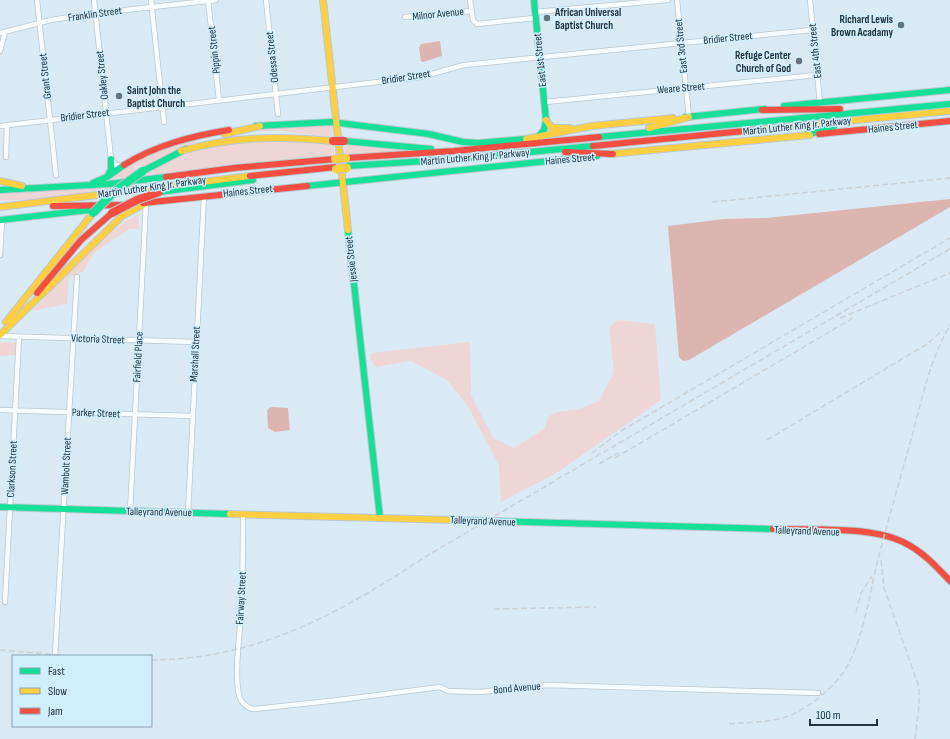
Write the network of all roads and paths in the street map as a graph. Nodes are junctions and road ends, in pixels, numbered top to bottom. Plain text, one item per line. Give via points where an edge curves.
1 (36, 0) edge
2 (94, 0) edge
3 (151, 0) edge
4 (208, 0) edge
5 (216, 0) edge
6 (266, 0) edge
7 (323, 0) edge
8 (470, 0) edge
9 (534, 0) edge
10 (668, 0) edge
11 (677, 0) edge
12 (810, 0) edge
13 (152, 7) junction
14 (471, 11) junction
15 (95, 13) junction
16 (535, 15) junction
17 (405, 18) dead end
18 (39, 24) junction
19 (812, 30) junction
20 (2, 32) edge
21 (681, 43) junction
22 (0, 51) edge
23 (540, 57) junction
24 (817, 75) junction
25 (332, 88) junction
26 (685, 88) junction
27 (950, 90) edge
28 (276, 94) junction
29 (219, 100) junction
30 (950, 101) edge
31 (545, 102) junction
32 (820, 103) junction
33 (163, 106) junction
34 (908, 107) junction
35 (885, 109) junction
36 (950, 109) edge
37 (762, 110) junction
38 (106, 112) junction
39 (278, 114) dead end
40 (688, 117) junction
41 (50, 119) junction
42 (871, 119) junction
43 (546, 120) junction
44 (950, 121) edge
45 (164, 122) dead end
46 (336, 122) junction
47 (7, 125) junction
48 (0, 126) edge
49 (260, 126) junction
50 (592, 126) junction
51 (806, 135) junction
52 (613, 136) junction
53 (537, 138) junction
54 (181, 151) junction
55 (454, 151) junction
56 (534, 152) junction
57 (613, 154) junction
58 (6, 157) dead end
59 (111, 159) junction
60 (347, 164) junction
61 (336, 165) junction
62 (124, 166) junction
63 (56, 175) dead end
64 (107, 177) junction
65 (0, 181) edge
66 (343, 182) junction
67 (74, 187) junction
68 (42, 188) junction
69 (0, 190) edge
70 (204, 196) junction
71 (146, 203) junction
72 (123, 205) junction
73 (4, 206) edge
74 (1, 220) edge
75 (0, 255) edge
76 (77, 277) dead end
77 (5, 326) edge
78 (0, 336) edge
79 (20, 337) junction
80 (73, 338) junction
81 (139, 340) junction
82 (196, 342) junction
83 (0, 410) edge
84 (15, 411) junction
85 (69, 412) junction
86 (135, 414) junction
87 (192, 416) junction
88 (0, 507) edge
89 (10, 508) junction
90 (63, 510) junction
91 (130, 512) junction
92 (188, 513) junction
93 (243, 514) junction
94 (380, 518) junction
95 (950, 581) edge
96 (6, 602) dead end
97 (55, 655) edge
98 (238, 683) joint
99 (818, 693) dead end

1 - 18 street, Grant Street
2 - 15 street, Oakley Street
3 - 13 street
4 - 5 street, Franklin Street
4 - 13 street, Franklin Street
4 - 29 street, Pippin Street
6 - 28 street, Odessa Street
7 - 25 main road, Jessie Street
8 - 14 street
9 - 16 main road, East 1st Street
10 - 16 street
11 - 21 street, East 3rd Street
12 - 19 street, East 4th Street
13 - 15 street, Franklin Street
13 - 33 street
14 - 16 street via 473,20 478,24
14 - 17 street, Milnor Avenue
15 - 18 street, Franklin Street
15 - 38 street, Oakley Street
16 - 23 main road, East 1st Street
18 - 20 street, Franklin Street
18 - 41 street, Grant Street
19 - 21 street, Bridier Street
19 - 24 street, East 4th Street
20 - 22 street
21 - 23 street, Bridier Street
21 - 26 street, East 3rd Street
23 - 25 street, Bridier Street via 464,65 421,77
23 - 31 main road, East 1st Street
24 - 26 street, Weare Street
24 - 32 street, East 4th Street
25 - 28 street, Bridier Street
25 - 46 main road, Jessie Street
26 - 31 street, Weare Street
26 - 40 street, East 3rd Street
27 - 32 main road
28 - 29 street, Bridier Street
28 - 39 street, Odessa Street
29 - 33 street, Bridier Street
30 - 34 main road
31 - 43 main road, East 1st Street
32 - 37 main road
33 - 38 street, Bridier Street
33 - 45 street
34 - 35 main road, Martin Luther King Jr. Parkway
34 - 36 main road, Martin Luther King Jr. Parkway
35 - 37 main road
35 - 52 main road, Martin Luther King Jr. Parkway
36 - 42 main road, Martin Luther King Jr. Parkway
37 - 40 main road
38 - 41 street, Bridier Street
38 - 59 street, Oakley Street
40 - 50 main road
40 - 52 main road
41 - 47 street, Bridier Street
41 - 63 street, Grant Street
42 - 51 main road
42 - 56 main road, Martin Luther King Jr. Parkway
43 - 50 main road via 552,128
43 - 53 main road, East 1st Street via 544,130
44 - 51 main road, Haines Street
46 - 49 main road
46 - 53 main road via 429,134 472,143
46 - 66 main road, Jessie Street
47 - 48 street, Bridier Street
47 - 58 street
49 - 54 main road via 224,135
49 - 62 main road via 227,130 166,145 146,152
50 - 53 main road
51 - 57 main road, Haines Street
52 - 55 main road, Martin Luther King Jr. Parkway
54 - 55 main road, bridge via 239,137 285,136
54 - 77 main road, bridge via 143,171 115,191 93,213
55 - 60 main road, Martin Luther King Jr. Parkway
56 - 57 main road
56 - 60 main road, Martin Luther King Jr. Parkway via 382,164
57 - 66 main road, Haines Street
59 - 62 street via 116,165
59 - 64 main road via 111,170
60 - 61 main road, Martin Luther King Jr. Parkway, bridge
61 - 67 main road, Martin Luther King Jr. Parkway via 266,165
61 - 73 main road, Martin Luther King Jr. Parkway via 212,178 94,196
61 - 77 main road, bridge via 159,192 141,198 112,213 96,225
62 - 64 main road
64 - 67 main road
65 - 68 main road
66 - 70 main road, Haines Street
66 - 94 main road, Jessie Street
67 - 68 main road, Martin Luther King Jr. Parkway
68 - 69 main road
70 - 71 main road, Haines Street
70 - 82 street, Marshall Street
71 - 72 main road, Haines Street
71 - 77 main road via 122,216
71 - 81 street, Fairfield Place
72 - 73 main road
72 - 74 main road, Haines Street
74 - 75 street
76 - 80 street, Wambolt Street
77 - 78 main road
78 - 79 street, Victoria Street
79 - 80 street, Victoria Street
79 - 84 street, Clarkson Street
80 - 81 street, Victoria Street
80 - 85 street, Wambolt Street
81 - 82 street, Victoria Street
81 - 86 street, Fairfield Place
82 - 87 street, Marshall Street
83 - 84 street, Parker Street
84 - 85 street, Parker Street
84 - 89 street, Clarkson Street
85 - 86 street, Parker Street
85 - 90 street, Wambolt Street
86 - 87 street, Parker Street
86 - 91 street, Fairfield Place
87 - 92 street, Marshall Street
88 - 89 main road, Talleyrand Avenue
89 - 90 main road, Talleyrand Avenue
89 - 96 street, Clarkson Street
90 - 91 main road, Talleyrand Avenue
90 - 97 street, Wambolt Street
91 - 92 main road, Talleyrand Avenue
92 - 93 main road, Talleyrand Avenue
93 - 94 main road, Talleyrand Avenue
93 - 98 street, Fairway Street
94 - 95 main road, Talleyrand Avenue via 872,533 897,539 917,550
98 - 99 street, Bond Avenue via 241,700 248,708 257,710 440,686 448,691 548,685

